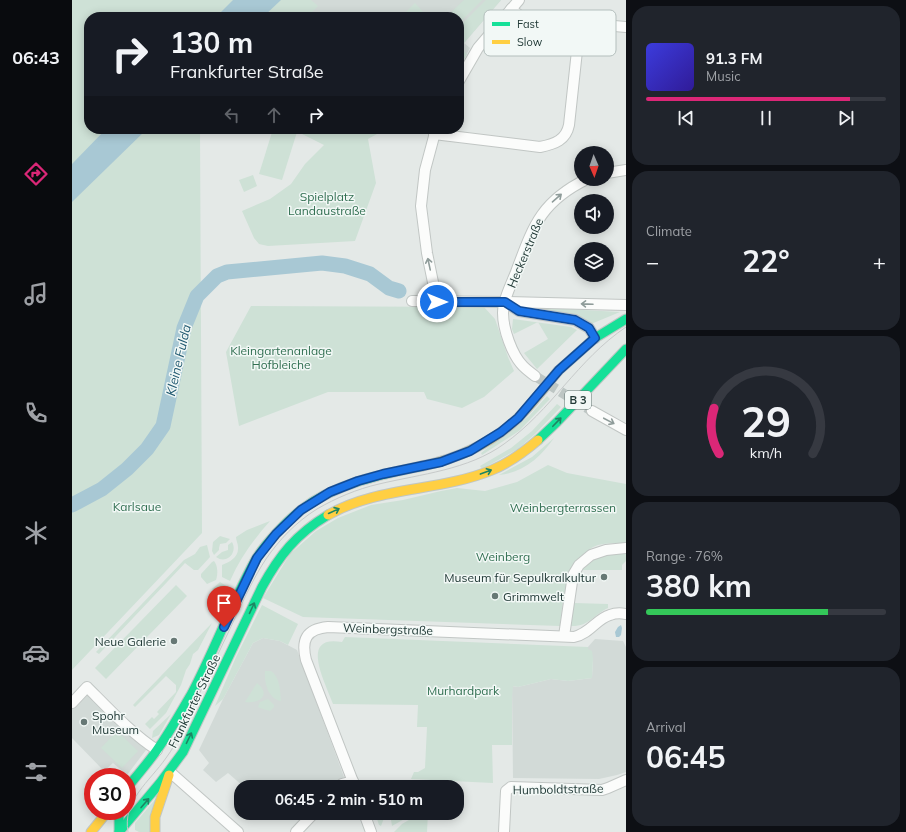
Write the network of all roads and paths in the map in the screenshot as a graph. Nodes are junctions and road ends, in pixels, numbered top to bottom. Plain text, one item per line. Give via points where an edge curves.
1 (519, 0) edge
2 (511, 9) edge
3 (616, 26) edge
4 (626, 27) edge
5 (484, 41) edge
6 (576, 56) edge
7 (464, 72) edge
8 (434, 134) edge
9 (455, 134) edge
10 (626, 170) edge
11 (614, 172) edge
12 (574, 185) edge
13 (412, 301) dead end
14 (437, 302) junction
15 (505, 302) junction
16 (626, 305) edge
17 (626, 319) edge
18 (595, 338) junction
19 (626, 350) edge
20 (535, 376) tunnel mouth
21 (592, 411) tunnel mouth
22 (626, 430) edge
23 (626, 548) edge
24 (626, 614) edge
25 (564, 636) junction
26 (72, 703) edge
27 (157, 750) junction
28 (170, 772) junction
29 (136, 777) edge
30 (352, 780) edge
31 (626, 780) edge
32 (101, 820) edge
33 (119, 820) edge
34 (307, 820) edge
35 (367, 820) edge
36 (91, 832) edge
37 (119, 832) edge
38 (155, 832) edge
39 (238, 832) edge
40 (296, 832) edge
41 (371, 832) edge
42 (504, 832) edge

1 - 2 street
3 - 4 street
5 - 7 street
6 - 9 street via 569,125 567,133 561,139 551,145 540,147
14 -> 8 street via 421,206 425,170
10 - 11 street
15 -> 12 street, Heckerstraße via 540,216 555,198
13 - 14 street
14 - 15 street
16 -> 15 street
15 - 18 street via 519,311 575,320 589,328
15 - 20 street, Heckerstraße via 503,313 507,337 522,366
17 - 18 main road, Frankfurter Straße
18 - 27 main road, Frankfurter Straße via 559,370 518,418 470,451 441,462 358,481 330,492 301,510 276,534 257,558 192,692
28 -> 19 main road, Frankfurter Straße / B 3 via 183,752 262,587 275,564 298,536 330,513 363,499 468,478 499,467 528,448 550,429
21 -> 22 street
23 - 25 street via 591,555 579,565 573,575
24 - 25 street, Weinbergstraße via 610,614 582,635
25 - 30 street, Weinbergstraße via 328,627 320,627 309,633 303,647 306,660
26 - 27 street via 87,688 149,746
27 - 29 main road, Frankfurter Straße
37 -> 28 main road, Frankfurter Straße / B 3
28 - 38 main road via 155,817
28 - 39 street
31 - 42 street, Humboldtstraße via 602,790 511,787 506,791
32 - 36 main road
33 - 37 main road, Frankfurter Straße
34 - 40 street
35 - 41 street

